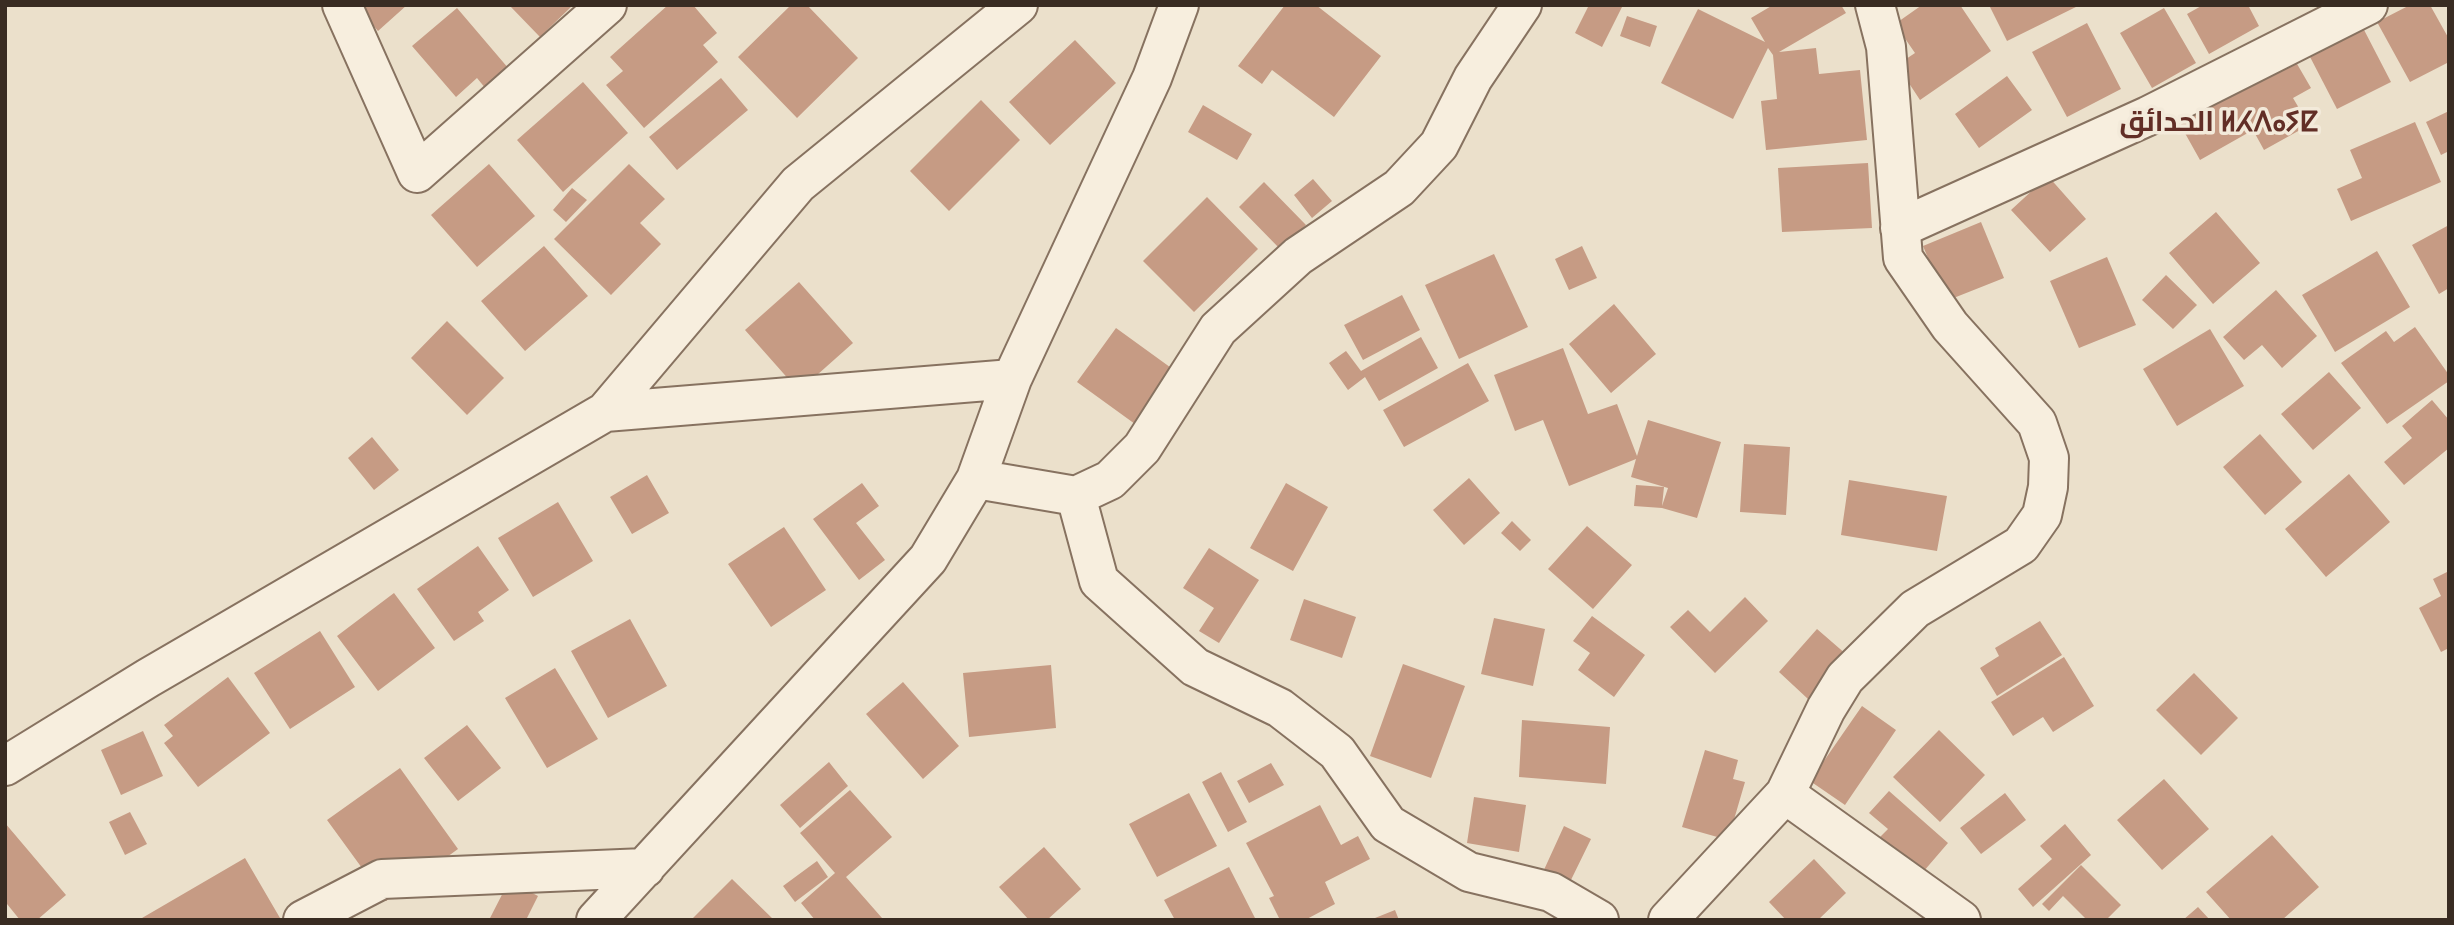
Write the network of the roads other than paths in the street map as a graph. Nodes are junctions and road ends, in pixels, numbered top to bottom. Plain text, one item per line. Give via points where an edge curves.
1 (342, 5) edge
2 (607, 5) edge
3 (1018, 5) edge
4 (1179, 5) edge
5 (1522, 5) edge
6 (1875, 5) edge
7 (2368, 5) edge
8 (1900, 228) junction
9 (1012, 379) junction
10 (605, 412) junction
11 (976, 479) junction
12 (1076, 496) junction
13 (5, 766) edge
14 (1786, 794) junction
15 (645, 868) junction
16 (303, 920) edge
17 (596, 920) edge
18 (1599, 920) edge
19 (1668, 920) edge
20 (1961, 920) edge

1 - 2 street via 417,173
3 - 10 street via 798,184
4 - 9 street via 1152,78
5 - 12 street via 1473,78 1439,145 1399,188 1298,256 1218,329 1142,448 1110,480
6 - 8 street via 1886,47
7 - 8 street via 2148,116
8 - 14 street via 1903,258 1950,326 2037,423 2049,458 2048,487 2042,515 2021,545 1915,609 1845,678
9 - 10 street
9 - 11 street
10 - 13 street
11 - 12 street
11 - 15 street via 928,559
12 - 18 street via 1099,581 1195,667 1280,708 1337,752 1388,824 1469,872 1551,892
14 - 19 street
14 - 20 street
15 - 16 street via 382,879
15 - 17 street

